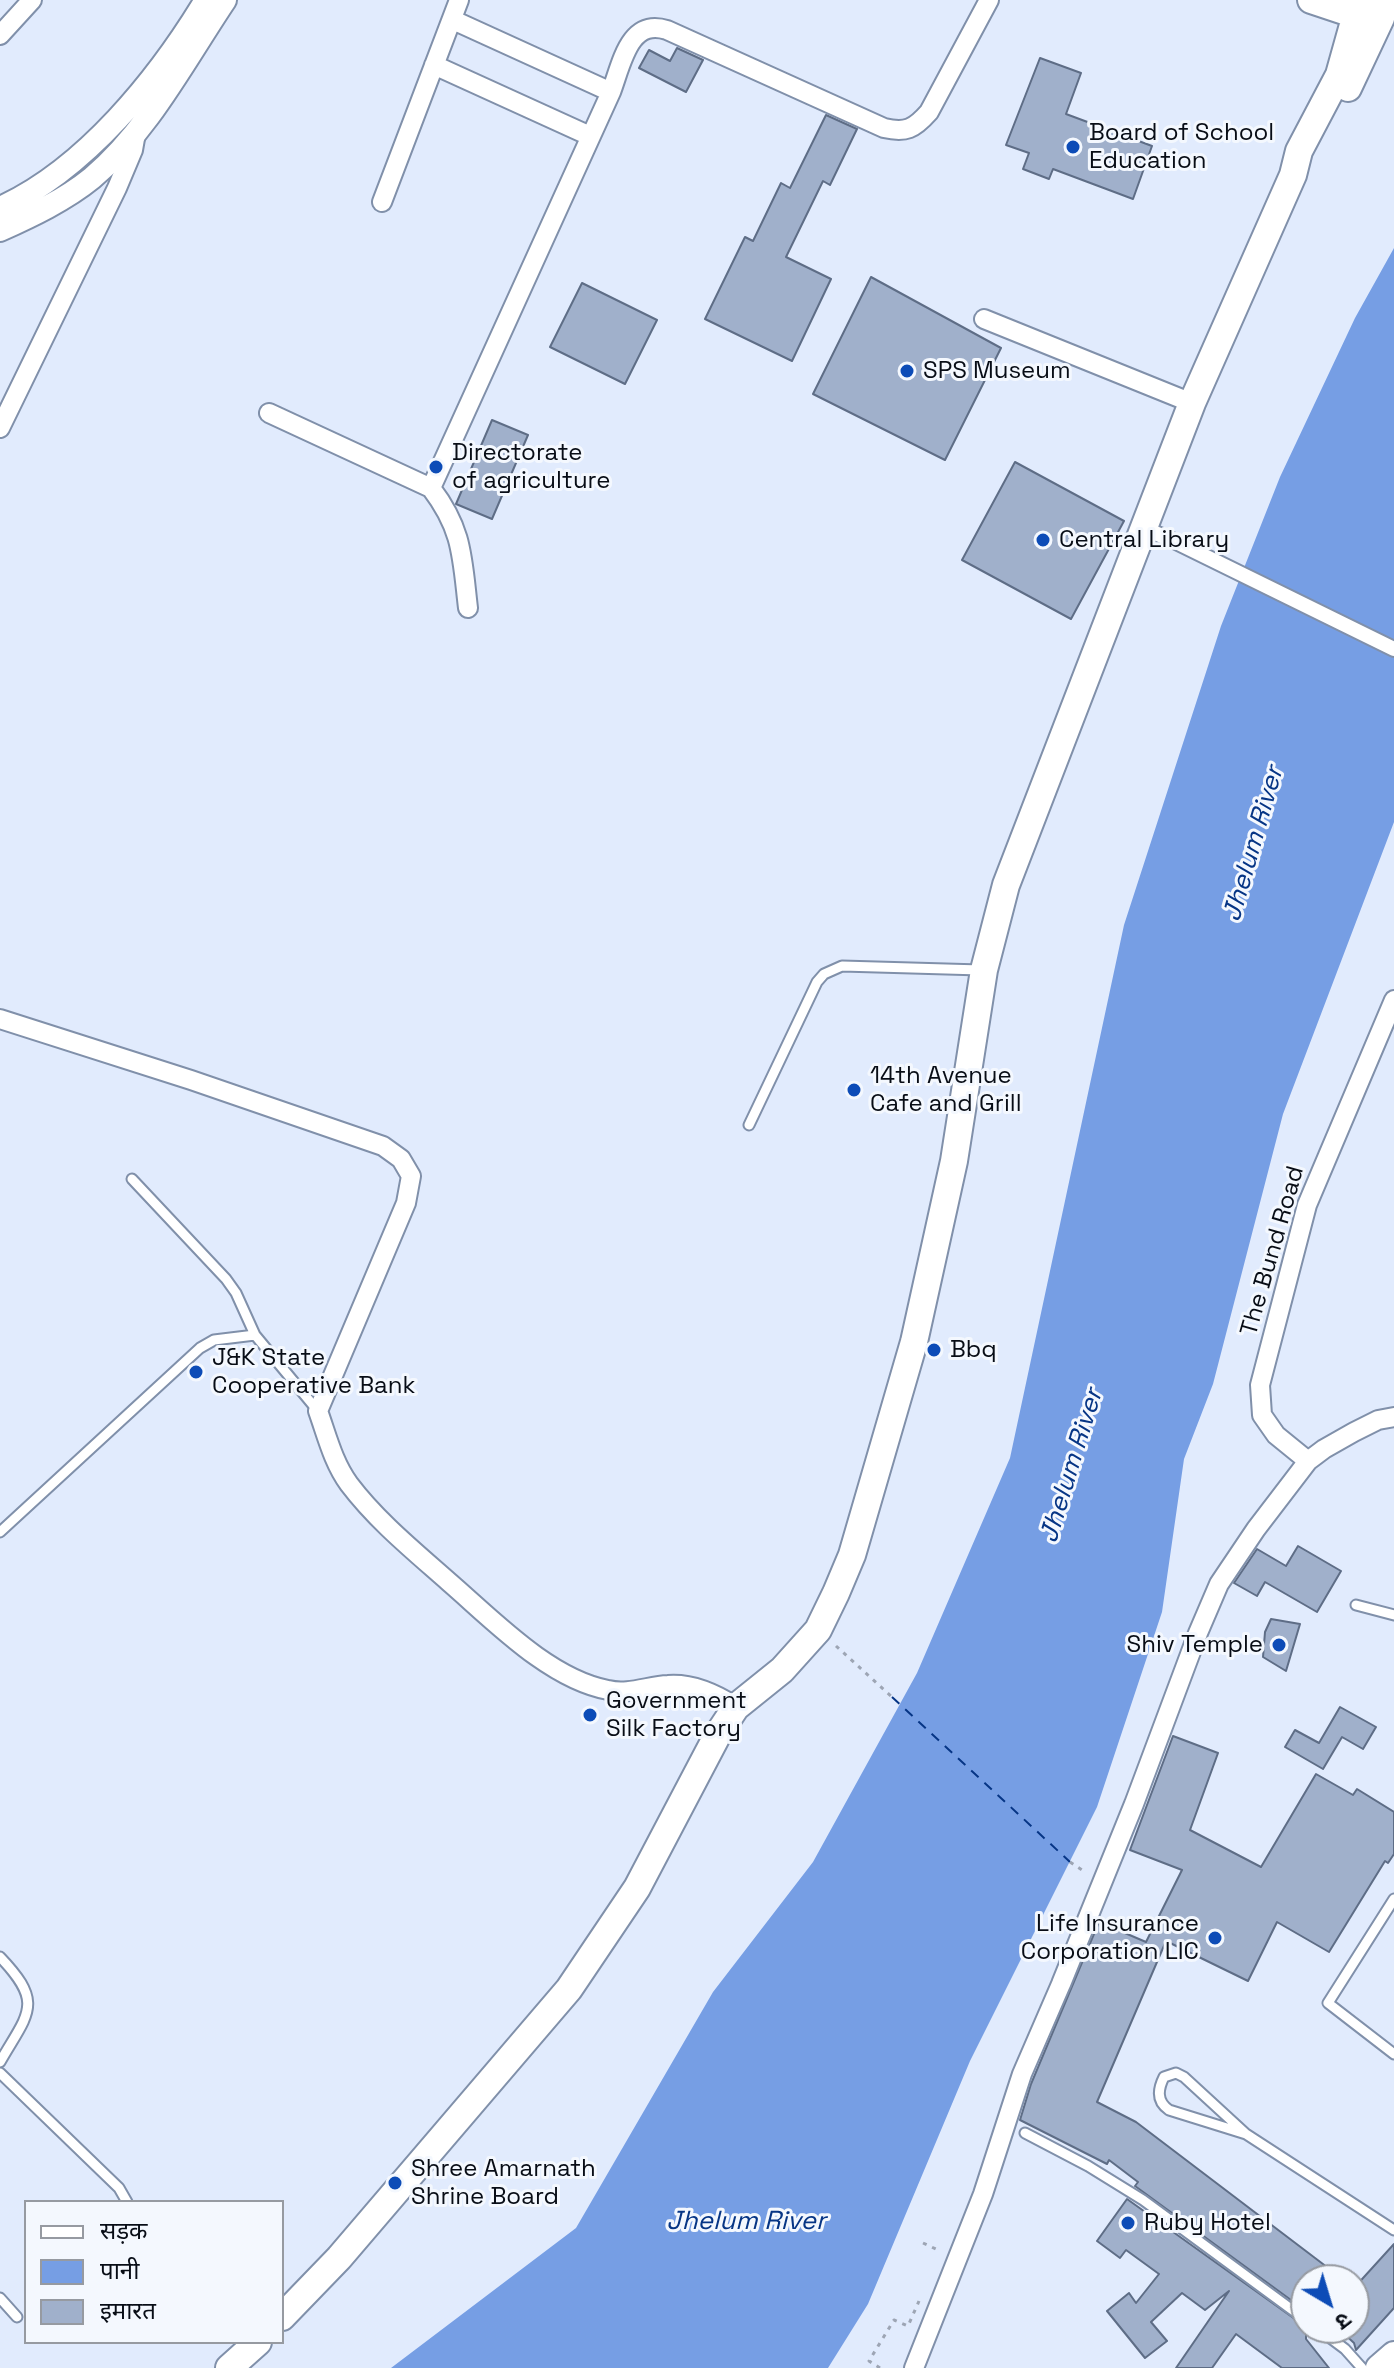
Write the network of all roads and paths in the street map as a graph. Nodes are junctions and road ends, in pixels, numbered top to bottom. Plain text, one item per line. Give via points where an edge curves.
1 (32, 0) edge
2 (206, 0) edge
3 (225, 0) edge
4 (459, 0) edge
5 (989, 0) edge
6 (1311, 0) edge
7 (1370, 8) edge
8 (453, 20) junction
9 (0, 35) edge
10 (434, 65) junction
11 (611, 92) junction
12 (127, 106) junction
13 (136, 134) junction
14 (590, 136) junction
15 (382, 202) dead end
16 (0, 208) edge
17 (0, 230) edge
18 (984, 319) dead end
19 (1192, 403) junction
20 (269, 413) dead end
21 (0, 428) edge
22 (431, 488) junction
23 (1143, 528) junction
24 (468, 608) dead end
25 (1394, 649) edge
26 (984, 970) junction
27 (1394, 1000) edge
28 (0, 1019) edge
29 (749, 1125) dead end
30 (132, 1179) dead end
31 (255, 1335) junction
32 (318, 1411) junction
33 (1394, 1417) edge
34 (1308, 1461) junction
35 (0, 1532) edge
36 (1356, 1605) dead end
37 (1394, 1615) edge
38 (818, 1630) junction
39 (892, 1697) dead end
40 (736, 1707) junction
41 (1394, 1899) edge
42 (0, 1957) edge
43 (1394, 2054) edge
44 (0, 2062) edge
45 (0, 2073) edge
46 (1025, 2133) dead end
47 (1246, 2134) junction
48 (126, 2200) edge
49 (1394, 2230) edge
50 (923, 2243) dead end
51 (941, 2251) dead end
52 (924, 2289) dead end
53 (0, 2298) edge
54 (1290, 2308) edge
55 (284, 2315) edge
56 (17, 2317) dead end
57 (256, 2344) edge
58 (1338, 2344) edge
59 (1394, 2355) edge
60 (229, 2368) edge
61 (880, 2368) edge
62 (914, 2368) edge
63 (1362, 2368) edge
64 (1379, 2368) edge

1 - 9 street
2 - 12 street via 181,41
3 - 13 street
4 - 8 street
5 - 11 street via 929,112 908,131 884,128 653,26 635,36
6 - 7 main road
7 - 19 main road via 1299,151
8 - 10 street
8 - 11 street
10 - 14 street
10 - 15 street
11 - 14 street
12 - 13 street
12 - 16 street via 49,179
13 - 17 street via 91,179
13 - 21 street via 117,188
14 - 22 street
18 - 19 street
19 - 23 main road
20 - 22 street
22 - 24 street via 449,511 461,547
23 - 25 street
23 - 26 main road via 1006,885
26 - 29 lane via 842,966 824,974
26 - 38 main road via 954,1161 914,1342 852,1555
27 - 34 street, The Bund Road via 1307,1205 1260,1385 1262,1415 1276,1435
28 - 32 street via 383,1146 401,1159 411,1176 406,1203
30 - 31 lane via 226,1279
31 - 32 lane
31 - 35 lane via 214,1340 200,1348
32 - 40 street via 335,1460 366,1505 540,1657 584,1683 611,1691 691,1686
33 - 34 street via 1354,1432
34 - 62 street via 1214,1596 1022,2074 983,2194
36 - 37 lane
38 - 39 path
38 - 40 main road via 782,1670
40 - 55 main road via 637,1888 569,1989
41 - 43 lane via 1328,2003
42 - 44 lane via 21,1981 28,2000 24,2023
45 - 48 lane
46 - 54 lane via 1143,2200
47 - 47 lane via 1184,2077 1164,2077 1159,2092 1169,2110
47 - 49 lane
50 - 51 path
52 - 61 path via 908,2326 894,2320 869,2361
53 - 56 lane
57 - 60 main road
58 - 63 lane
59 - 64 main road

